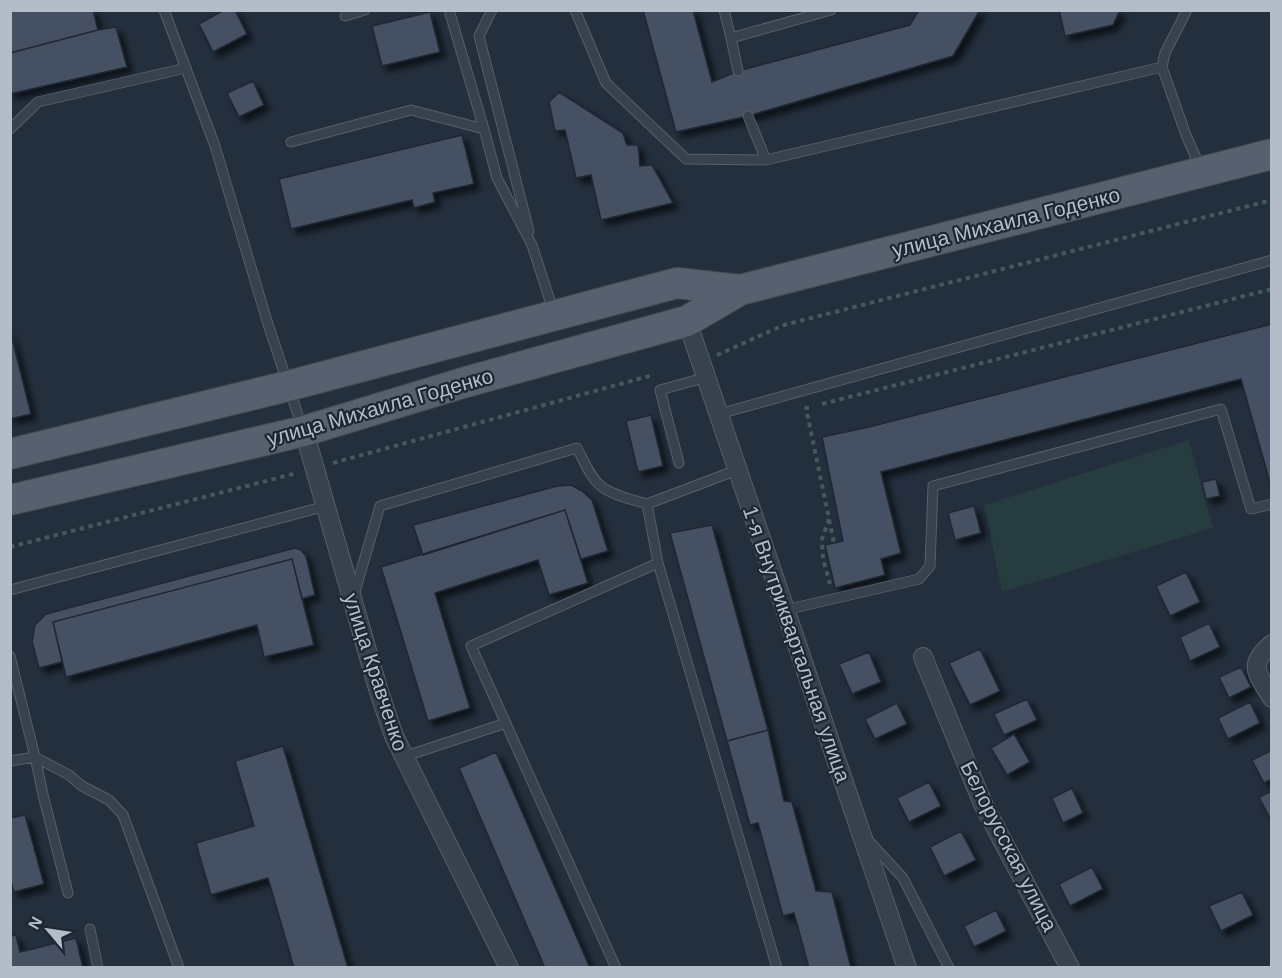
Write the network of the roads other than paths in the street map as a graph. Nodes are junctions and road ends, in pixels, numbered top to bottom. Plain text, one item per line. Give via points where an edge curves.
1 (164, 10) edge
2 (365, 10) edge
3 (449, 10) edge
4 (492, 10) edge
5 (575, 10) edge
6 (724, 10) edge
7 (831, 10) edge
8 (1187, 10) edge
9 (345, 16) dead end
10 (731, 38) junction
11 (1162, 67) junction
12 (186, 68) junction
13 (738, 71) dead end
14 (748, 116) dead end
15 (10, 129) edge
16 (484, 129) junction
17 (291, 142) dead end
18 (1272, 154) edge
19 (766, 160) junction
20 (1202, 171) junction
21 (532, 245) junction
22 (1272, 260) edge
23 (740, 290) junction
24 (555, 315) junction
25 (687, 321) junction
26 (704, 370) junction
27 (288, 386) junction
28 (719, 414) junction
29 (303, 430) junction
30 (10, 454) edge
31 (679, 463) dead end
32 (737, 470) junction
33 (10, 500) edge
34 (647, 504) junction
35 (1272, 504) edge
36 (326, 506) junction
37 (658, 563) junction
38 (10, 590) edge
39 (352, 601) junction
40 (785, 610) junction
41 (1272, 644) edge
42 (10, 656) edge
43 (923, 657) dead end
44 (1272, 698) edge
45 (506, 723) junction
46 (35, 757) junction
47 (403, 757) junction
48 (10, 762) edge
49 (863, 834) junction
50 (68, 893) dead end
51 (90, 928) dead end
52 (98, 968) edge
53 (179, 968) edge
54 (509, 968) edge
55 (616, 968) edge
56 (777, 968) edge
57 (907, 968) edge
58 (949, 968) edge
59 (1070, 968) edge

1 - 12 lane
2 - 9 lane
3 - 16 lane
4 - 21 lane via 479,36
5 - 19 lane via 606,83 686,159
6 - 10 lane
7 - 10 lane
8 - 11 lane
10 - 13 lane
11 - 19 lane
11 - 20 lane
12 - 15 lane via 38,102
12 - 27 lane via 215,146
14 - 19 lane
16 - 17 lane via 411,110
16 - 21 lane via 497,178
18 - 20 main road, улица Михаила Годенко
20 - 23 main road, улица Михаила Годенко
21 - 24 lane
22 - 28 lane
23 - 24 main road, улица Михаила Годенко via 677,283
23 - 25 main road, улица Михаила Годенко
24 - 27 main road, улица Михаила Годенко
25 - 26 street, 1-я Внутриквартальная улица
25 - 29 main road, улица Михаила Годенко
26 - 28 street, 1-я Внутриквартальная улица
26 - 31 lane via 660,390
27 - 29 lane
27 - 30 main road, улица Михаила Годенко
28 - 32 street, 1-я Внутриквартальная улица
29 - 33 main road, улица Михаила Годенко
29 - 36 street, улица Кравченко
32 - 34 lane
32 - 40 street, 1-я Внутриквартальная улица
34 - 37 lane
34 - 39 lane via 601,486 577,448 380,506
35 - 40 lane via 1251,509 1221,409 933,486 930,566 919,579
36 - 38 lane
36 - 39 street, улица Кравченко
37 - 45 lane via 471,646
37 - 56 lane
39 - 47 street, улица Кравченко
40 - 49 street, 1-я Внутриквартальная улица
41 - 44 street via 1261,653 1256,669
42 - 46 lane
43 - 59 street, Белорусская улица via 983,804
45 - 47 lane
45 - 55 lane
46 - 48 lane
46 - 50 lane
46 - 53 lane via 109,800 123,815
47 - 54 street, улица Кравченко
49 - 57 street, 1-я Внутриквартальная улица
49 - 58 lane via 903,878
51 - 52 lane

